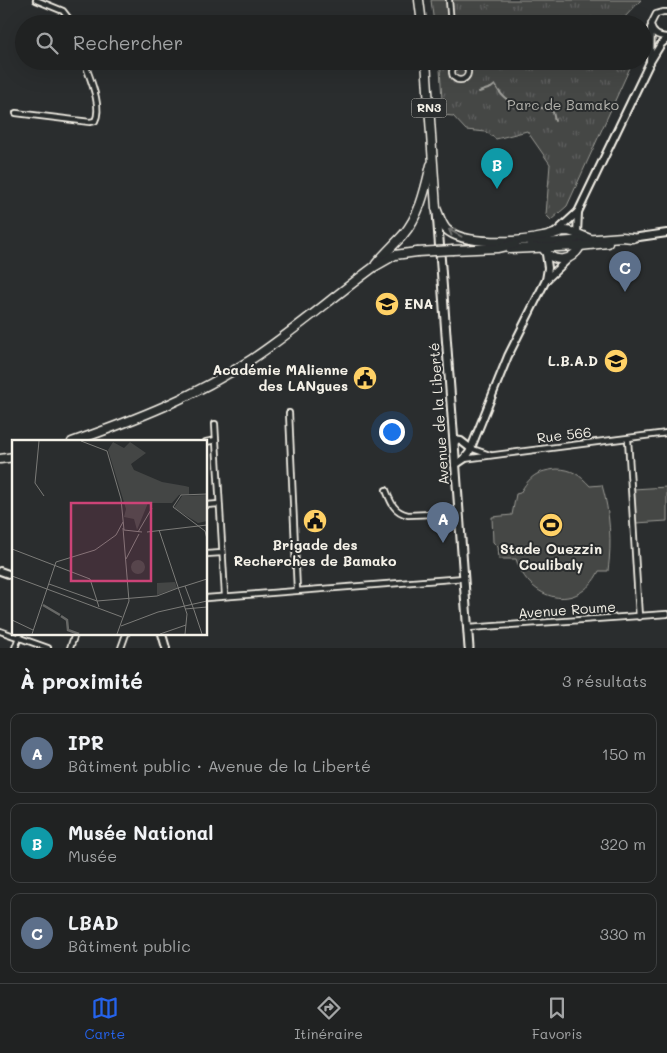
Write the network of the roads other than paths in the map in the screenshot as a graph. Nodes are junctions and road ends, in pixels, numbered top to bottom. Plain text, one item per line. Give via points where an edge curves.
1 (36, 0) edge
2 (419, 0) edge
3 (449, 0) edge
4 (667, 12) edge
5 (66, 15) edge
6 (421, 15) edge
7 (450, 15) edge
8 (652, 22) edge
9 (652, 29) edge
10 (667, 38) edge
11 (652, 59) edge
12 (87, 70) edge
13 (427, 70) edge
14 (646, 70) edge
15 (16, 113) dead end
16 (432, 156) junction
17 (436, 208) junction
18 (578, 212) junction
19 (667, 233) edge
20 (554, 234) junction
21 (632, 238) junction
22 (579, 240) junction
23 (544, 248) junction
24 (568, 259) junction
25 (374, 267) junction
26 (546, 280) junction
27 (288, 413) dead end
28 (215, 424) dead end
29 (667, 434) edge
30 (628, 438) junction
31 (77, 440) edge
32 (216, 440) junction
33 (454, 440) junction
34 (208, 442) edge
35 (470, 448) junction
36 (492, 455) junction
37 (464, 459) junction
38 (455, 465) junction
39 (386, 490) dead end
40 (219, 504) junction
41 (208, 505) edge
42 (459, 513) junction
43 (222, 553) junction
44 (208, 554) edge
45 (0, 571) edge
46 (12, 575) edge
47 (464, 578) junction
48 (296, 590) junction
49 (225, 596) junction
50 (208, 598) edge
51 (667, 614) edge
52 (639, 616) junction
53 (468, 628) junction
54 (20, 636) edge
55 (74, 636) edge
56 (125, 636) edge
57 (15, 648) edge
58 (48, 648) edge
59 (70, 648) edge
60 (121, 648) edge
61 (469, 648) edge

1 - 5 street
2 - 6 highway
3 - 7 street
4 - 8 street via 659,12
9 - 10 street via 657,36
10 - 11 street
12 - 15 street via 97,103 95,121
13 - 16 highway, RN3
14 - 18 street
16 - 17 highway
16 - 25 highway via 425,190 415,215
20 -> 17 highway via 530,239 469,240 448,230
17 - 33 main road, Avenue de la Liberté
18 - 20 street
18 - 22 street
19 - 21 street
20 - 22 highway via 563,231
20 - 23 street
21 - 22 highway
21 - 22 highway via 622,241
22 - 23 highway
22 - 24 highway
23 - 24 highway via 554,259
23 - 25 highway, bridge via 417,252 396,255
23 - 26 street via 548,268
24 - 26 street
25 - 31 highway via 252,359 201,390 164,408
26 - 35 street via 508,356
27 - 48 street
28 - 32 street
29 - 30 street, Rue 566
30 - 36 street, Rue 566
30 - 52 street
32 - 34 street
32 - 40 street
33 - 35 street
33 - 38 main road, Avenue de la Liberté
35 - 36 street
35 - 37 street
36 - 37 street, Rue 566
37 - 38 street
38 - 42 main road, Avenue de la Liberté
39 - 42 street via 400,514
40 - 41 street
40 - 43 street
42 - 47 main road, Avenue de la Liberté
43 - 44 street
43 - 49 street
45 - 46 street
47 - 48 street
47 - 53 main road, Avenue de la Liberté
48 - 49 street
49 - 50 street
51 - 52 street, Avenue Roume
52 - 53 street, Avenue Roume
53 - 61 main road, Avenue de la Liberté
54 - 57 street
54 - 58 street
55 - 59 street
56 - 60 street

